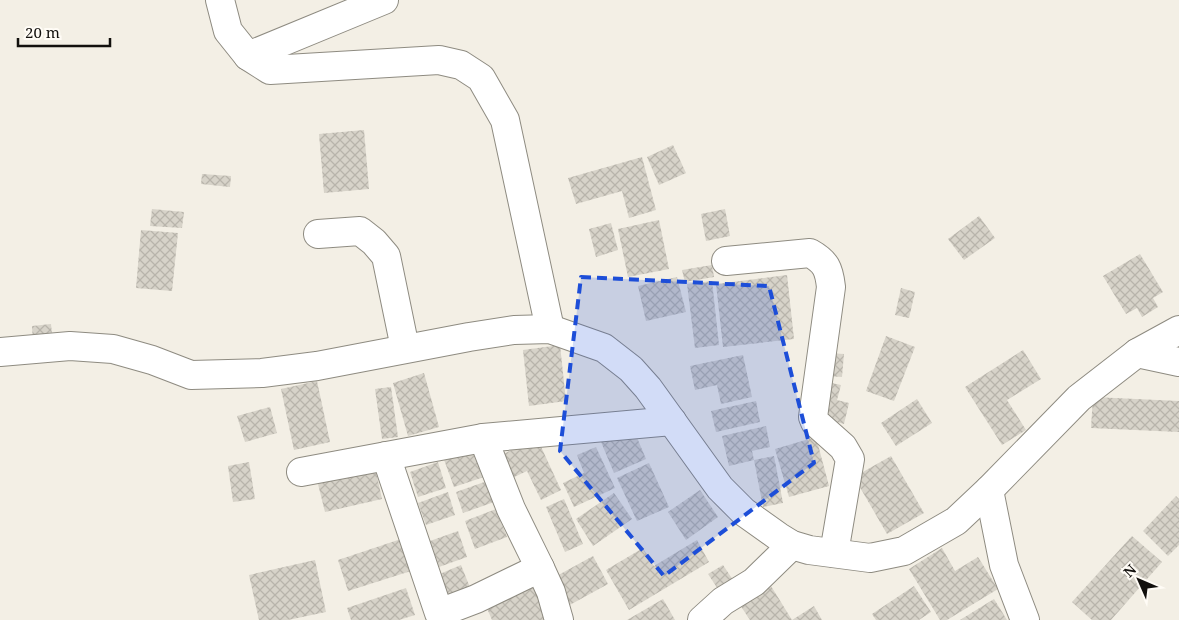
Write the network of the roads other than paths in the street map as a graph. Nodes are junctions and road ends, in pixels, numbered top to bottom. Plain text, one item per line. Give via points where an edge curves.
1 (220, 0) edge
2 (384, 0) edge
3 (248, 56) junction
4 (318, 234) dead end
5 (726, 261) dead end
6 (550, 329) junction
7 (1179, 330) edge
8 (406, 348) junction
9 (0, 352) edge
10 (1137, 353) junction
11 (1179, 362) edge
12 (672, 422) junction
13 (483, 438) junction
14 (386, 456) junction
15 (302, 472) dead end
16 (989, 490) junction
17 (792, 545) junction
18 (834, 553) junction
19 (540, 568) junction
20 (432, 616) edge
21 (559, 620) edge
22 (702, 620) edge
23 (1025, 620) edge

1 - 3 street via 228,30
2 - 3 street
3 - 6 street via 270,70 439,60 461,65 481,78 506,120
4 - 8 street via 360,231 386,256
5 - 18 street via 810,253 821,259 829,273 813,417 843,447 850,459
6 - 8 street via 496,333
6 - 12 street via 604,348 631,369
7 - 10 street
8 - 9 street via 317,366 262,373 191,376 152,360 112,349 70,346
10 - 11 street
10 - 16 street via 1079,398
12 - 13 street
12 - 17 street via 720,488 744,512
13 - 14 street
13 - 19 street via 511,509
14 - 15 street
14 - 20 street
16 - 18 street via 956,521 904,551 870,558
16 - 23 street via 1004,565
17 - 18 street
17 - 22 street via 754,582 723,601
19 - 20 street
19 - 21 street

